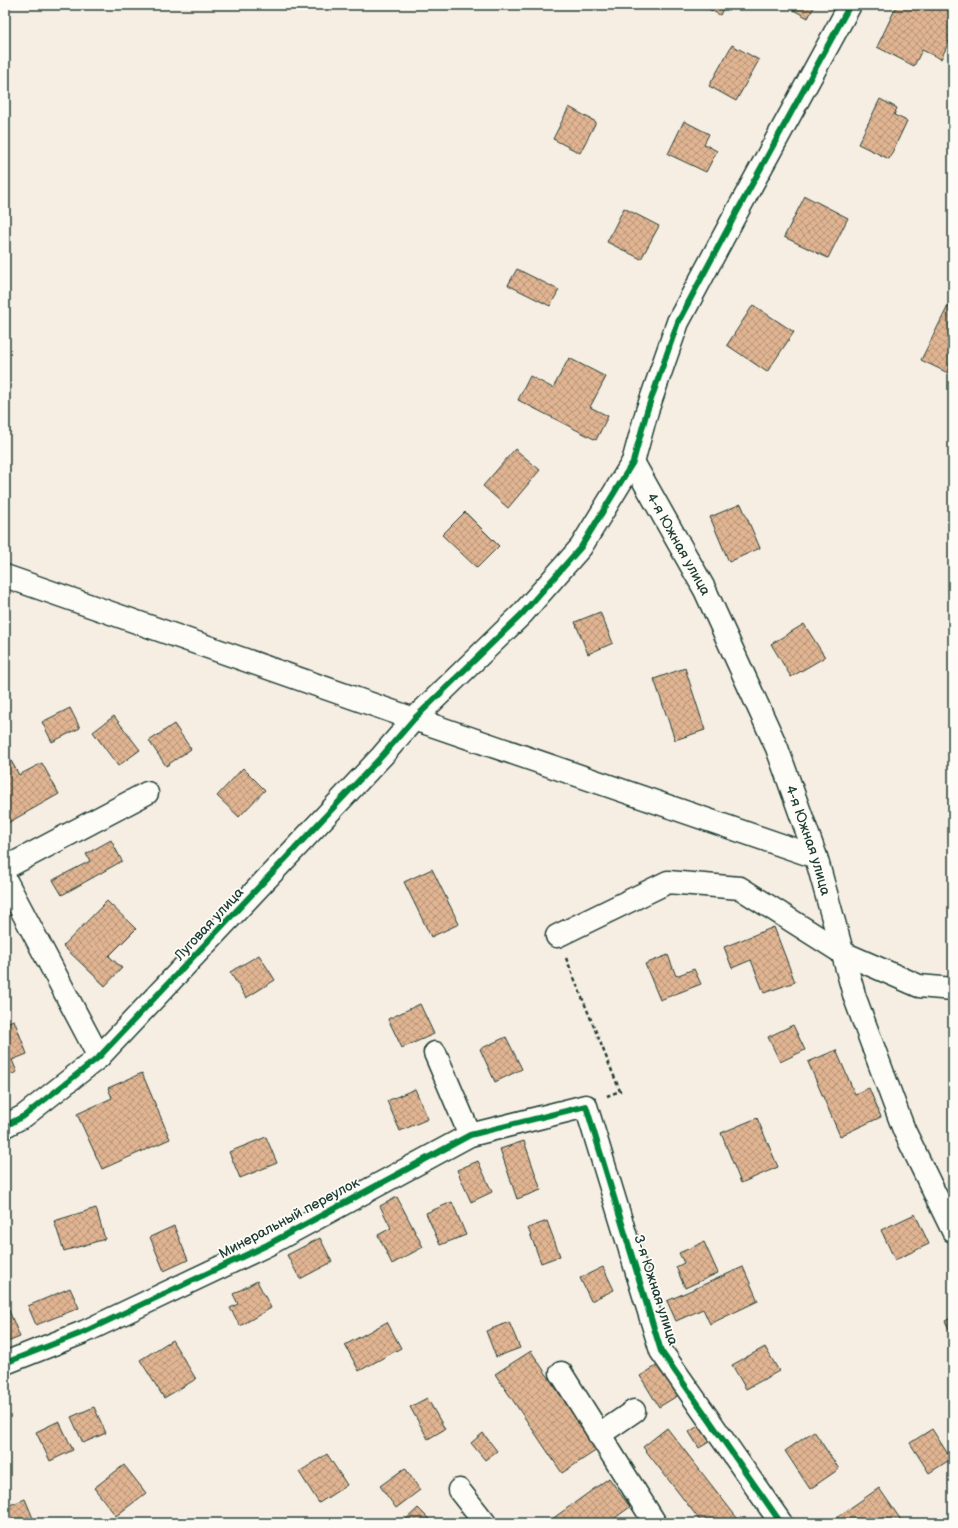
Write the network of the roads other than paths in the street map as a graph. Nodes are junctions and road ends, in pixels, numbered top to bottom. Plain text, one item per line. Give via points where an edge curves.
1 (850, 5) edge
2 (633, 462) junction
3 (5, 576) edge
4 (414, 719) junction
5 (147, 793) dead end
6 (816, 857) junction
7 (5, 868) edge
8 (5, 879) edge
9 (557, 936) road end
10 (841, 952) junction
11 (953, 989) edge
12 (435, 1053) dead end
13 (99, 1058) junction
14 (586, 1106) joint
15 (5, 1126) edge
16 (470, 1135) junction
17 (953, 1231) edge
18 (5, 1363) edge
19 (561, 1373) dead end
20 (634, 1411) dead end
21 (600, 1435) junction
22 (459, 1490) dead end
23 (485, 1523) edge
24 (655, 1523) edge
25 (781, 1523) edge

1 - 2 street, Луговая улица via 678,322 647,411
2 - 4 street, Луговая улица via 580,547 522,614
2 - 6 street, 4-я Южная улица via 705,590 777,748
3 - 4 street
4 - 6 street
4 - 13 street, Луговая улица
5 - 7 street
6 - 10 street, 4-я Южная улица
8 - 13 street
9 - 10 street via 668,882 740,888
10 - 11 street via 919,986
10 - 17 street, 4-я Южная улица via 855,998 904,1130
12 - 16 street
13 - 15 street, Луговая улица via 24,1116
14 - 16 street, Минеральный переулок
14 - 25 street, 3-я Южная улица via 661,1351
16 - 18 street, Минеральный переулок via 267,1245 84,1332
19 - 21 street
20 - 21 street
21 - 24 street
22 - 23 street

